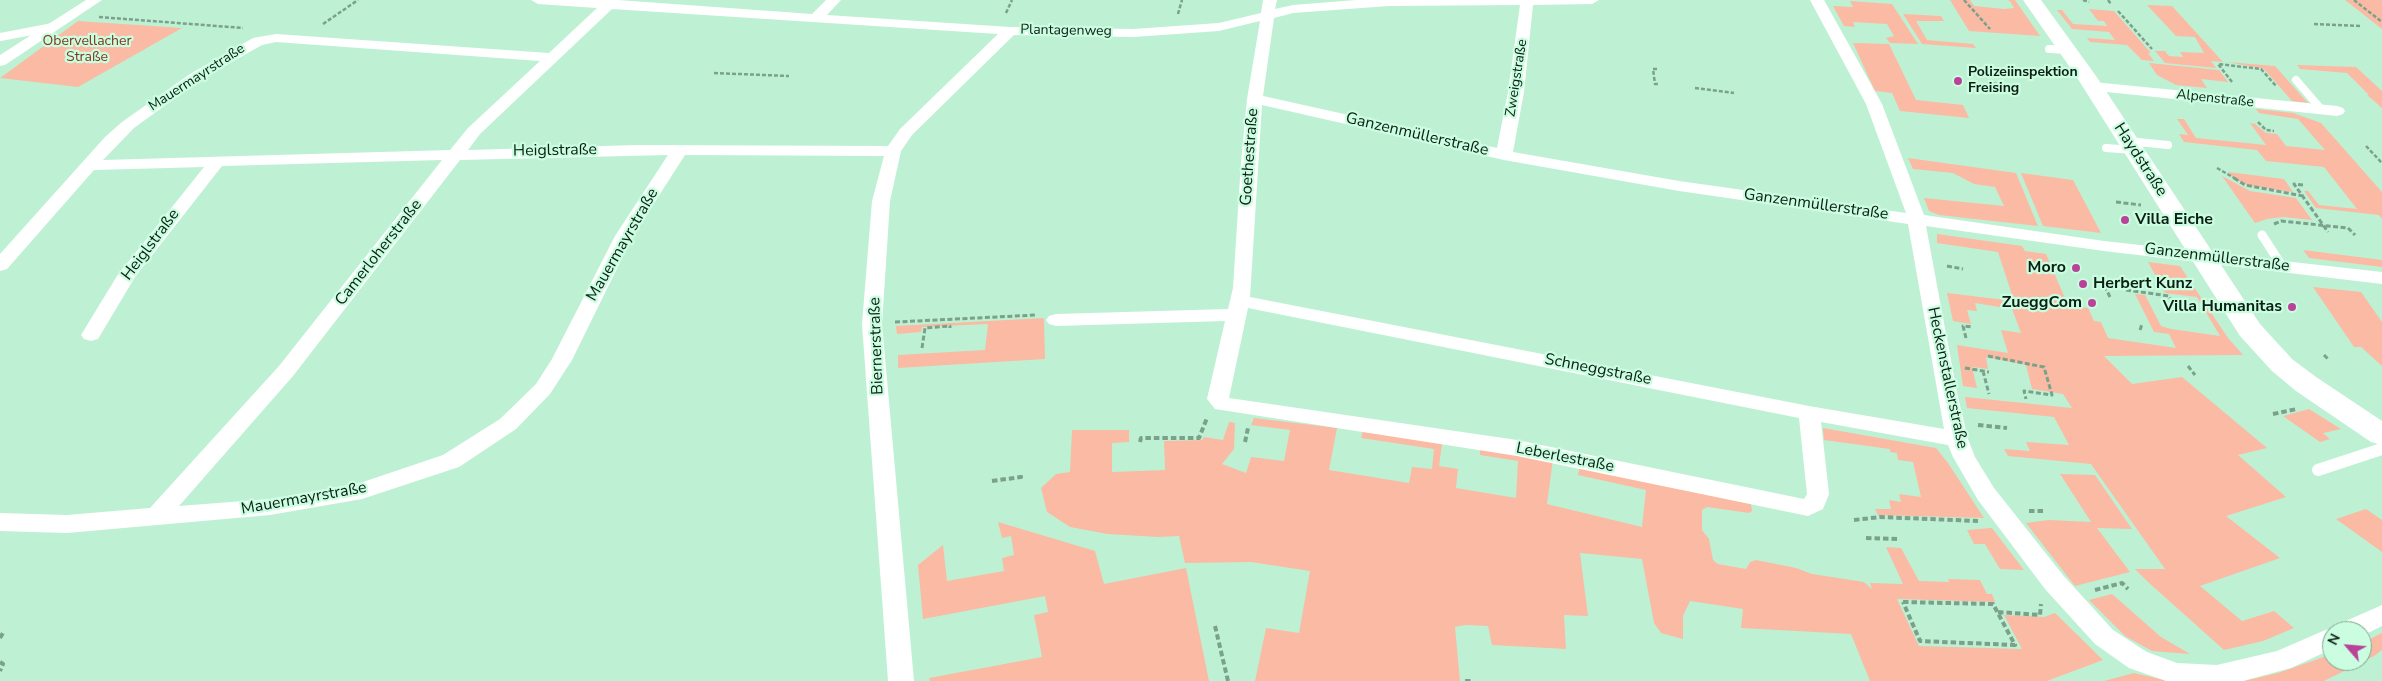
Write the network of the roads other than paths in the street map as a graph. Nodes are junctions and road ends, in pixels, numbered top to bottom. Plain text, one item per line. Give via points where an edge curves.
1 (95, 0) edge
2 (538, 0) edge
3 (834, 0) edge
4 (1592, 0) edge
5 (1817, 0) edge
6 (2032, 0) edge
7 (1526, 1) edge
8 (610, 2) edge
9 (1268, 8) edge
10 (817, 17) junction
11 (53, 26) junction
12 (1010, 31) junction
13 (0, 37) edge
14 (550, 57) junction
15 (0, 62) edge
16 (2296, 80) dead end
17 (2093, 87) junction
18 (1255, 99) junction
19 (2321, 109) junction
20 (2337, 111) dead end
21 (2168, 145) dead end
22 (2131, 146) junction
23 (2106, 148) dead end
24 (680, 150) junction
25 (893, 151) junction
26 (454, 154) junction
27 (1504, 155) junction
28 (218, 161) junction
29 (89, 165) junction
30 (1916, 220) junction
31 (2262, 235) road end
32 (2202, 258) junction
33 (0, 266) edge
34 (2282, 266) junction
35 (2382, 278) edge
36 (1238, 308) junction
37 (1056, 320) road end
38 (90, 335) dead end
39 (1218, 410) joint
40 (1809, 413) junction
41 (1963, 431) junction
42 (2382, 435) edge
43 (2382, 449) edge
44 (2318, 470) dead end
45 (156, 517) junction
46 (0, 522) edge
47 (2382, 615) edge
48 (2369, 621) edge
49 (2322, 642) edge
50 (901, 681) edge

1 - 11 street
2 - 8 street, Plantagenweg
3 - 10 street
4 - 7 street, Plantagenweg
5 - 30 street, Heckenstallerstraße via 1874,104
6 - 17 main road, Haydstraße via 2059,50
7 - 9 street, Plantagenweg via 1361,4 1294,10
7 - 27 street, Zweigstraße via 1516,92
8 - 10 street, Plantagenweg
8 - 14 street, Camerloherstraße
9 - 12 street, Plantagenweg via 1219,27 1133,33
9 - 18 street, Goethestraße
10 - 12 street, Plantagenweg
11 - 13 lane
11 - 15 street
12 - 25 street, Biernerstraße via 920,116
14 - 26 street, Camerloherstraße
14 - 29 street, Mauermayrstraße via 264,39 238,50 158,102 111,140
16 - 19 lane
17 - 19 street, Alpenstraße
17 - 22 main road, Haydstraße
18 - 27 street, Ganzenmüllerstraße
18 - 36 street, Goethestraße via 1243,288
19 - 20 street, Alpenstraße
21 - 22 lane
22 - 23 lane
22 - 32 main road, Haydstraße
24 - 25 street, Heiglstraße
24 - 26 street, Heiglstraße
24 - 45 street, Mauermayrstraße via 624,236 562,360 543,388 508,424 451,461 362,491 270,507
25 - 50 street, Biernerstraße via 881,201 872,324
26 - 28 street, Heiglstraße
26 - 45 street, Camerloherstraße via 286,371
27 - 30 street, Ganzenmüllerstraße via 1679,186
28 - 29 street, Heiglstraße
28 - 38 street, Heiglstraße via 147,247
29 - 33 street, Mauermayrstraße
30 - 32 street, Ganzenmüllerstraße
30 - 41 street, Heckenstallerstraße
31 - 34 lane
32 - 34 street, Ganzenmüllerstraße
32 - 42 main road, Haydstraße via 2250,330 2282,365
34 - 35 street, Ganzenmüllerstraße
36 - 37 street
36 - 39 street, Goethestraße via 1220,385
36 - 40 street, Schneggstraße
39 - 40 street, Leberlestraße via 1517,448 1808,508 1816,503 1818,494
40 - 41 street, Schneggstraße
41 - 49 street, Heckenstallerstraße via 1964,457 1986,494 2054,582 2104,637 2138,660 2177,674 2217,676 2282,660
43 - 44 lane
45 - 46 street, Mauermayrstraße via 67,524
47 - 48 street

